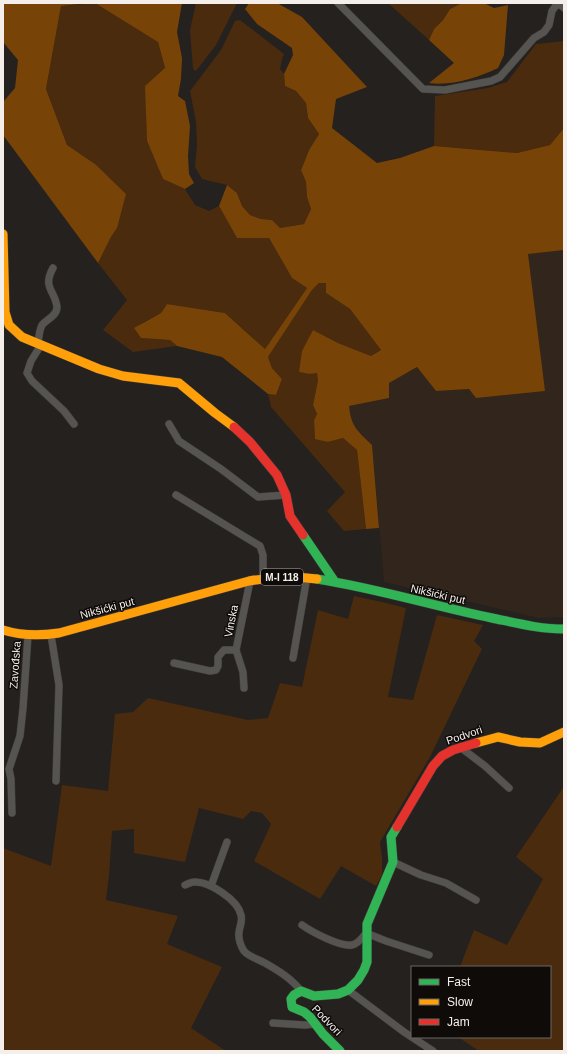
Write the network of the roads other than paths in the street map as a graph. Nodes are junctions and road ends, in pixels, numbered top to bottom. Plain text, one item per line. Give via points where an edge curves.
1 (338, 3) edge
2 (564, 8) edge
3 (3, 234) edge
4 (4, 257) edge
5 (53, 268) dead end
6 (40, 344) junction
7 (74, 424) dead end
8 (169, 424) dead end
9 (176, 495) dead end
10 (286, 495) junction
11 (307, 577) junction
12 (263, 578) junction
13 (250, 581) junction
14 (335, 582) junction
15 (564, 628) edge
16 (3, 630) edge
17 (51, 634) junction
18 (28, 636) junction
19 (236, 650) junction
20 (292, 658) dead end
21 (174, 663) dead end
22 (244, 688) dead end
23 (564, 732) edge
24 (460, 747) junction
25 (56, 781) dead end
26 (509, 788) dead end
27 (12, 813) dead end
28 (227, 842) dead end
29 (393, 862) junction
30 (185, 885) dead end
31 (210, 886) junction
32 (476, 900) dead end
33 (302, 925) dead end
34 (366, 933) junction
35 (429, 955) dead end
36 (348, 990) junction
37 (301, 992) junction
38 (273, 1023) dead end
39 (315, 1024) junction
40 (411, 1037) edge
41 (413, 1038) edge
42 (340, 1051) edge
43 (432, 1051) edge

1 - 2 street via 423,89 431,90 445,90 492,81 500,77 534,38 544,32 557,4
3 - 4 street
4 - 6 street via 6,320 22,337
5 - 6 street via 49,275 49,285 57,306 56,313 39,332
6 - 7 street via 27,373
6 - 10 street via 122,376 179,383 250,442 277,475
8 - 10 street via 179,441 258,497
9 - 12 street via 260,546 263,555
10 - 14 street via 290,516
11 - 12 street, Nikšićki put / M-I 118
11 - 14 street, Nikšićki put / M-I 118
11 - 20 street
12 - 13 street, Nikšićki put / M-I 118
13 - 17 street, Nikšićki put / M-I 118
13 - 19 street, Vinska
14 - 15 street, Nikšićki put / M-I 118 via 546,629
16 - 18 street, Nikšićki put / M-I 118
17 - 18 street, Nikšićki put / M-I 118
17 - 25 street via 59,685
18 - 27 street, Zavođska via 20,736 9,768
19 - 21 street via 224,650 218,658 216,670
19 - 22 street, Vinska via 243,672
23 - 24 street, Podvori via 540,743 498,737
24 - 26 street
24 - 29 street, Podvori via 442,756 417,791 391,837
28 - 31 street
29 - 32 street via 446,883
29 - 34 street, Podvori via 367,924
30 - 31 street via 195,882
31 - 37 street via 229,897 239,908 242,925 238,933 243,950 294,982
33 - 34 street via 346,945 358,942
34 - 35 street
34 - 36 street, Podvori via 367,962 358,980
36 - 37 street, Podvori via 324,996
36 - 40 street
37 - 39 street, Podvori via 293,996 290,1003 292,1007 310,1017
38 - 39 street
39 - 42 street, Podvori
41 - 43 street

